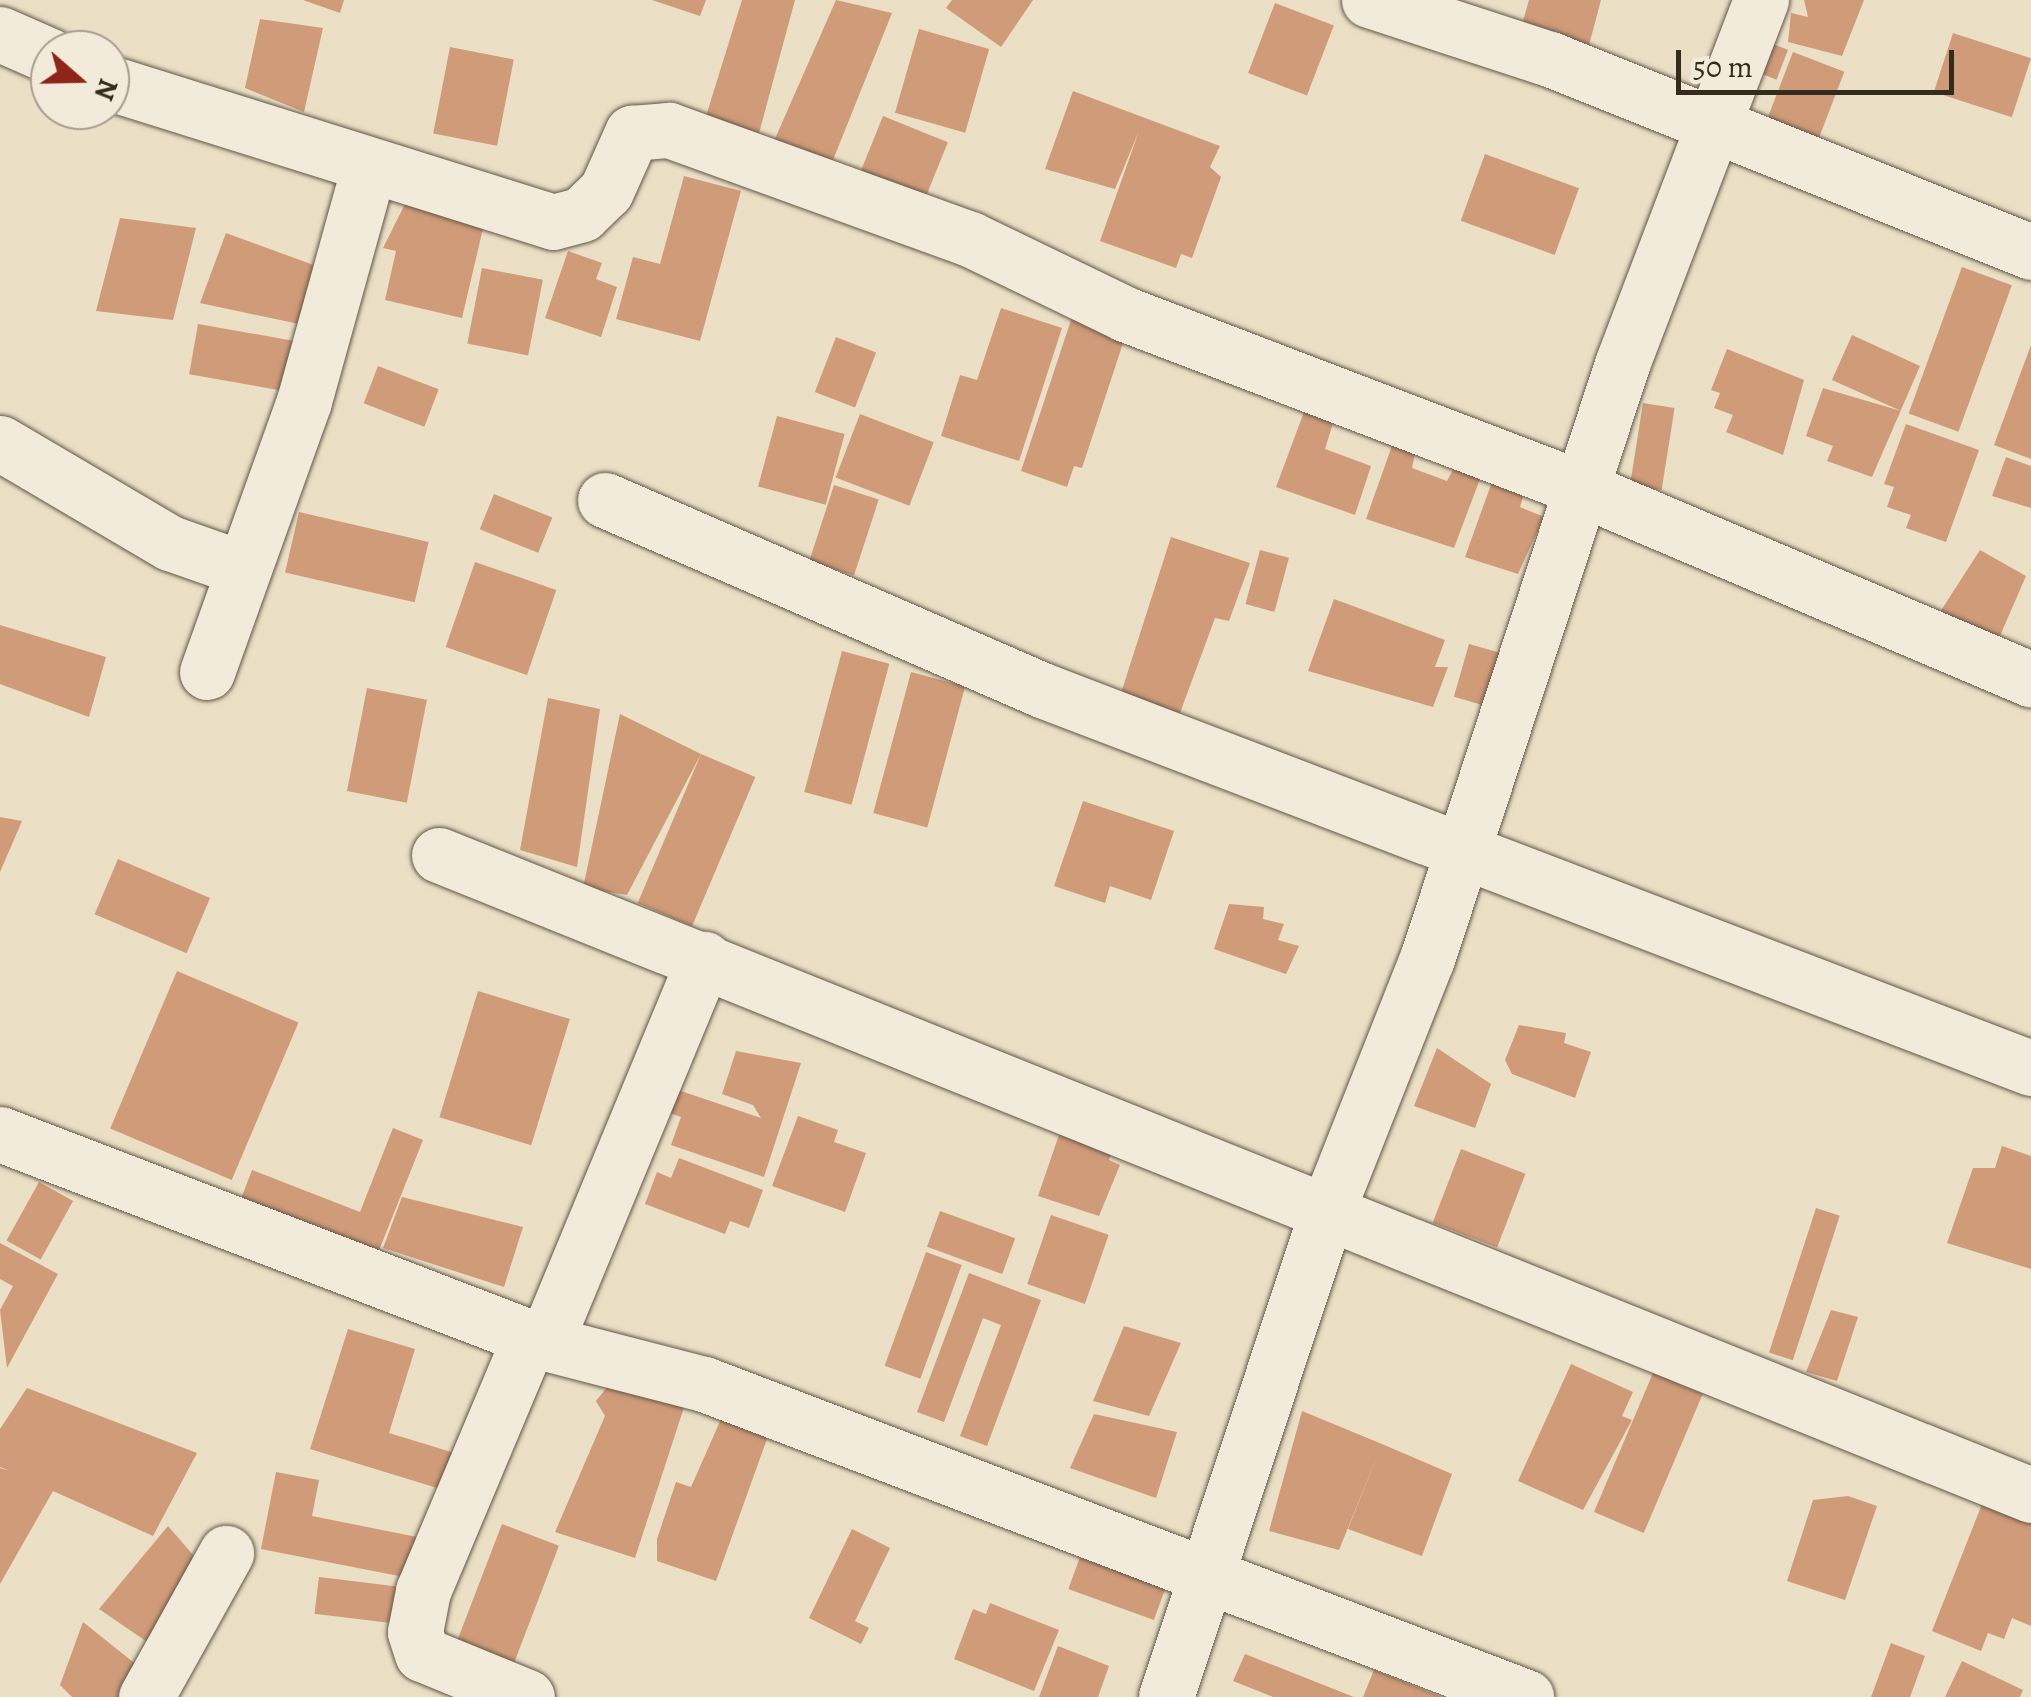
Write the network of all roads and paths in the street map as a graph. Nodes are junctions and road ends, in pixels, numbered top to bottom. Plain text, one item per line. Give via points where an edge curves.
1 (1370, 0) edge
2 (1761, 0) edge
3 (0, 34) edge
4 (30, 47) edge
5 (130, 89) edge
6 (1712, 128) junction
7 (369, 167) junction
8 (2031, 252) edge
9 (0, 442) edge
10 (1580, 488) junction
11 (605, 500) dead end
12 (244, 569) junction
13 (206, 672) dead end
14 (2031, 679) edge
15 (1459, 844) junction
16 (440, 855) dead end
17 (704, 958) junction
18 (2031, 1068) edge
19 (0, 1134) edge
20 (1327, 1212) junction
21 (538, 1340) junction
22 (2031, 1495) edge
23 (226, 1553) dead end
24 (1214, 1573) junction
25 (146, 1697) edge
26 (527, 1697) edge
27 (1166, 1697) edge
28 (1526, 1697) edge

1 - 6 street via 1550,59
2 - 6 street
3 - 4 street
5 - 7 street
6 - 8 street
6 - 10 street
7 - 10 street via 552,222 582,214 606,191 632,134 669,130 970,239 1125,314
7 - 12 street via 304,401
9 - 12 street via 170,543
10 - 14 street
10 - 15 street
11 - 15 street via 1042,690
12 - 13 street
15 - 18 street
15 - 20 street via 1427,959
16 - 17 street
17 - 20 street
17 - 21 street
19 - 21 street
20 - 22 street
20 - 24 street
21 - 24 street via 704,1384
21 - 26 street via 423,1591 415,1632 422,1654
23 - 25 street
24 - 27 street
24 - 28 street

